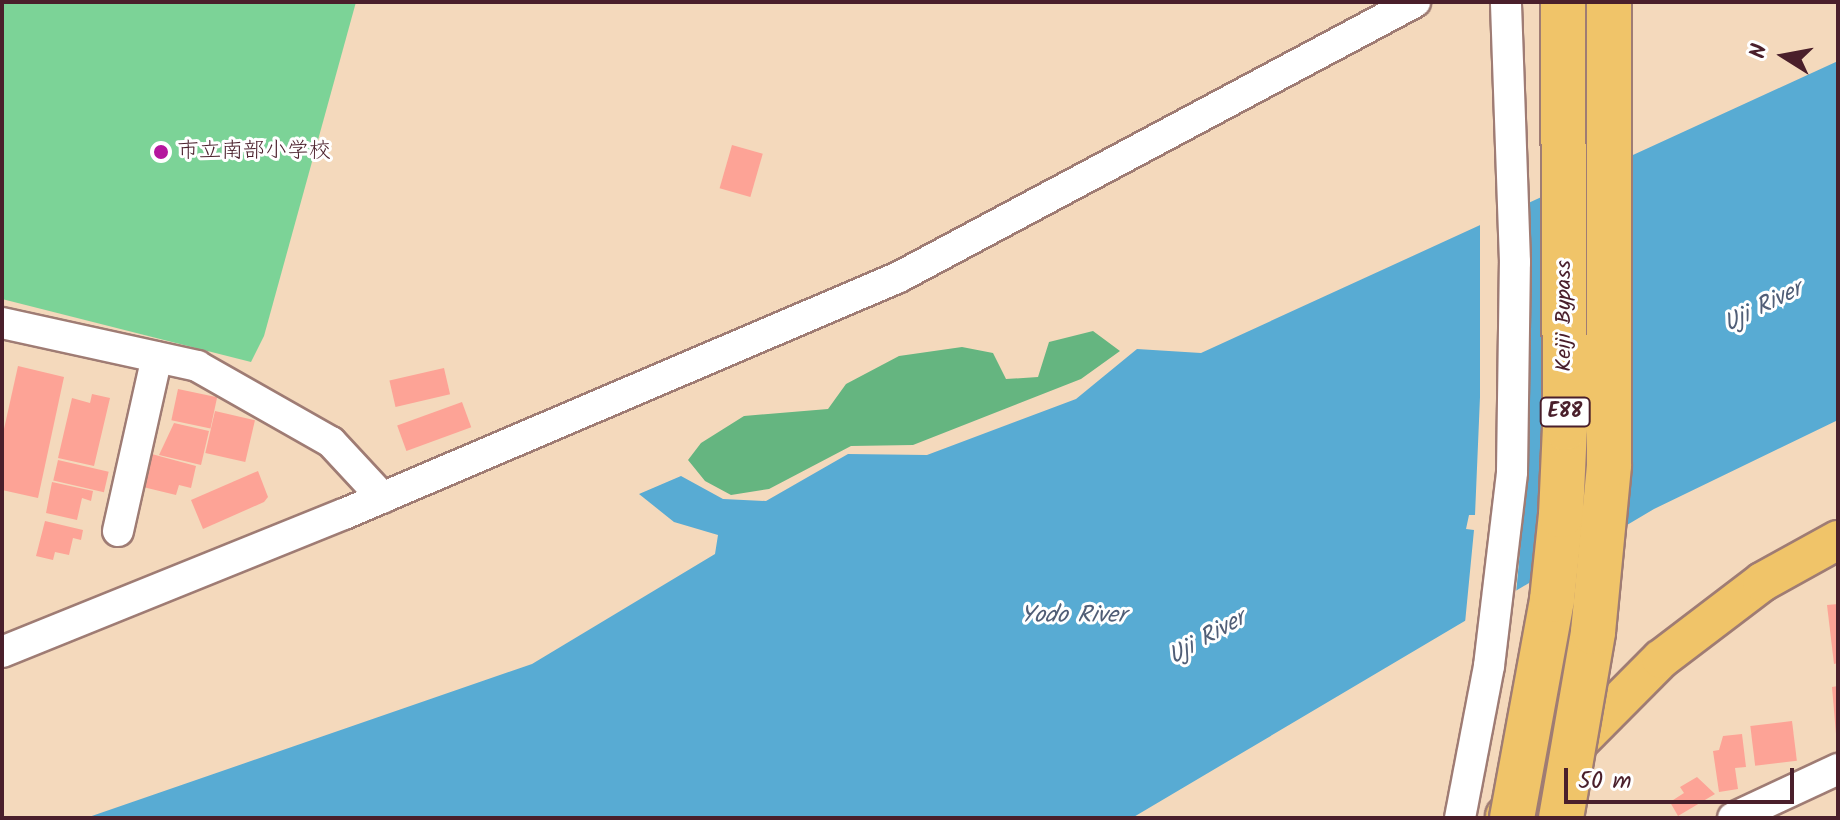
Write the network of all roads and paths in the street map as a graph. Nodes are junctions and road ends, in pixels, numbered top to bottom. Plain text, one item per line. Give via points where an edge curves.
1 (1415, 2) edge
2 (1506, 2) edge
3 (1563, 2) edge
4 (1609, 2) edge
5 (2, 323) edge
6 (157, 357) junction
7 (383, 498) junction
8 (118, 531) dead end
9 (1838, 540) edge
10 (2, 652) edge
11 (1838, 769) edge
12 (1768, 809) edge
13 (1460, 818) edge
14 (1503, 818) edge
15 (1512, 818) edge
16 (1561, 818) edge
17 (1733, 818) edge

1 - 7 street via 899,277
2 - 13 street via 1515,262 1512,472 1489,666
3 - 15 highway, Keiji Bypass / E88, bridge via 1561,515 1552,600
4 - 16 highway, E88, bridge via 1609,465 1589,660
5 - 6 street
6 - 7 street via 197,366 331,442
6 - 8 street
7 - 10 street
9 - 14 main road via 1762,582 1661,659
11 - 12 street
12 - 17 street

